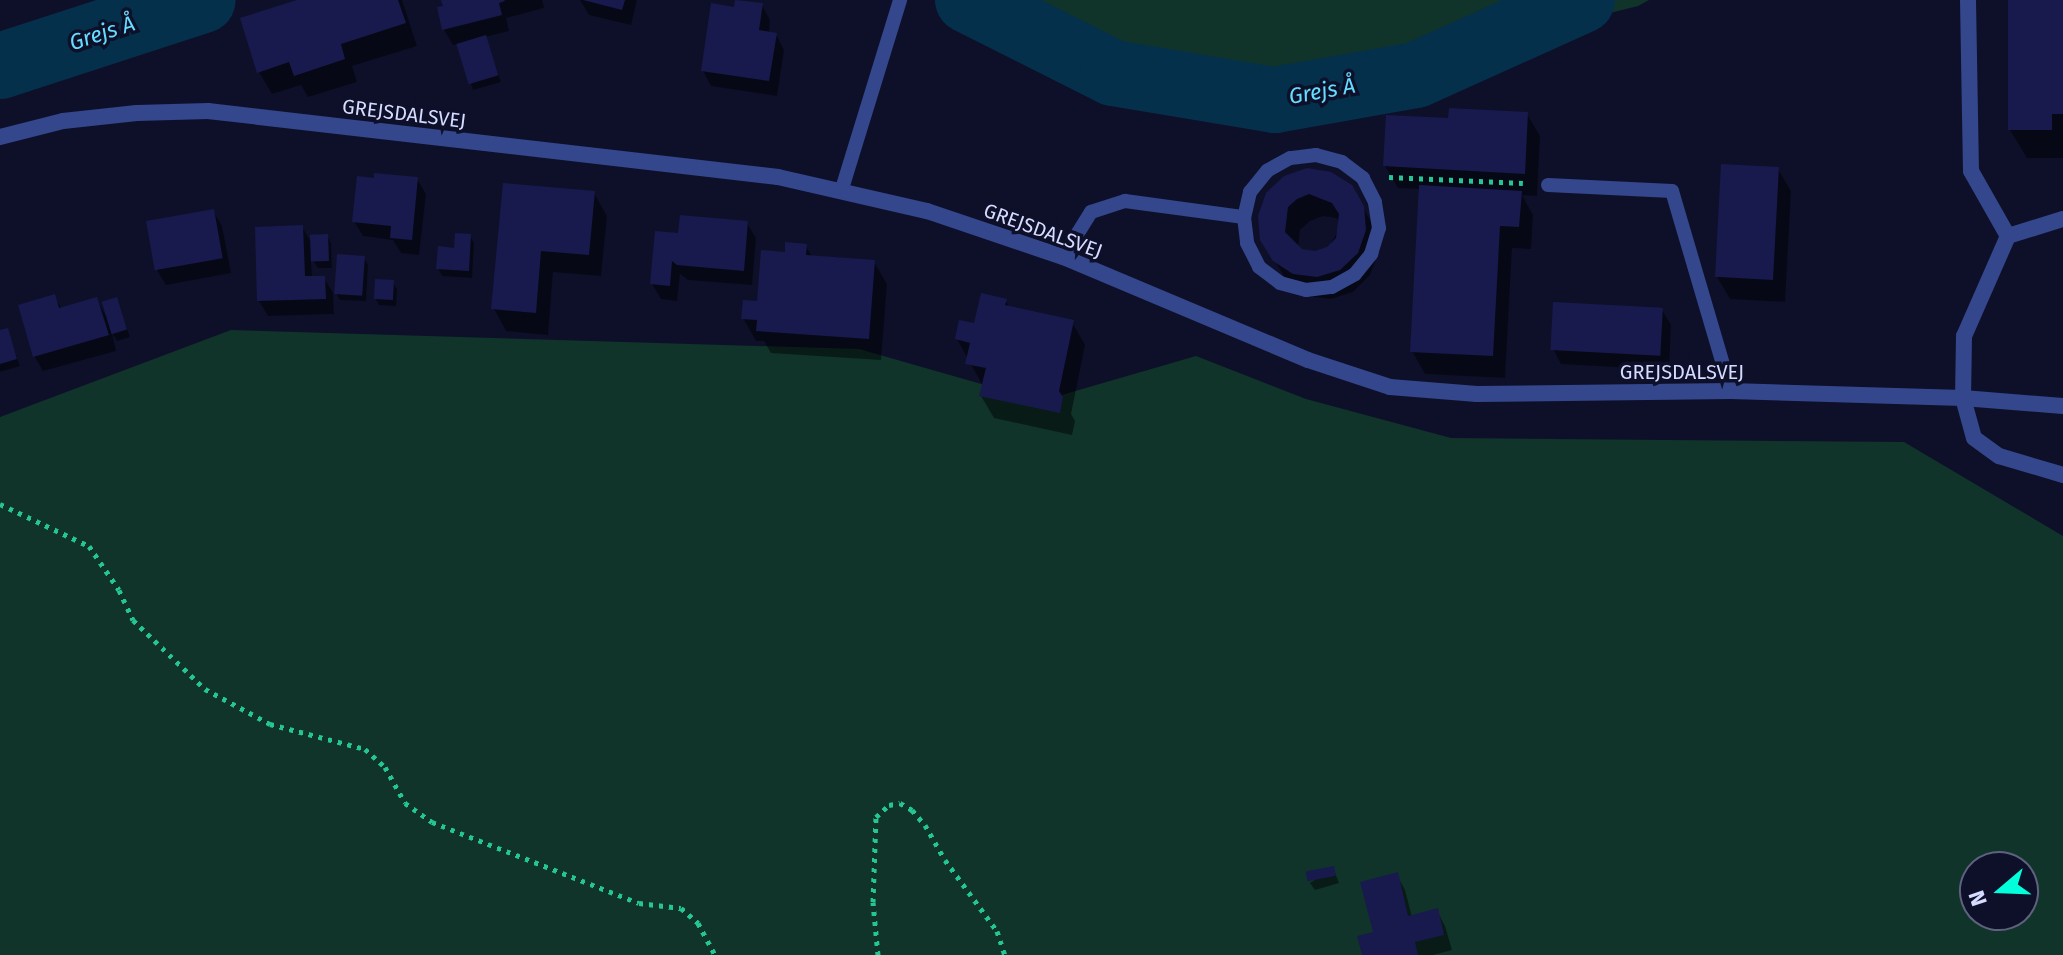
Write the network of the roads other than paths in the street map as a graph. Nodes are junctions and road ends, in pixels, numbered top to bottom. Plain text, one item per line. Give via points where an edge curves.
1 (900, 0) edge
2 (1968, 0) edge
3 (0, 137) edge
4 (1548, 185) road end
5 (841, 192) junction
6 (1244, 217) junction
7 (2063, 219) edge
8 (2008, 236) junction
9 (1063, 257) junction
10 (1731, 391) junction
11 (1963, 398) junction
12 (2063, 406) edge
13 (2063, 475) edge

1 - 5 lane
2 - 8 street via 1971,171
3 - 5 street, GREJSDALSVEJ via 63,121 208,111 778,177
4 - 10 lane via 1672,191
5 - 9 street, GREJSDALSVEJ via 927,211
6 - 6 lane via 1247,243 1259,267 1280,283 1306,290 1332,287 1355,274 1371,254 1379,228 1375,202 1363,178 1342,162 1316,155 1290,158 1267,171 1250,192
6 - 9 lane via 1125,201 1091,212
7 - 8 street
8 - 11 street via 1964,336
9 - 10 street, GREJSDALSVEJ via 1308,360 1390,387 1477,394
10 - 11 street, GREJSDALSVEJ
11 - 12 street, GREJSDALSVEJ
11 - 13 street via 1974,438 1999,456

